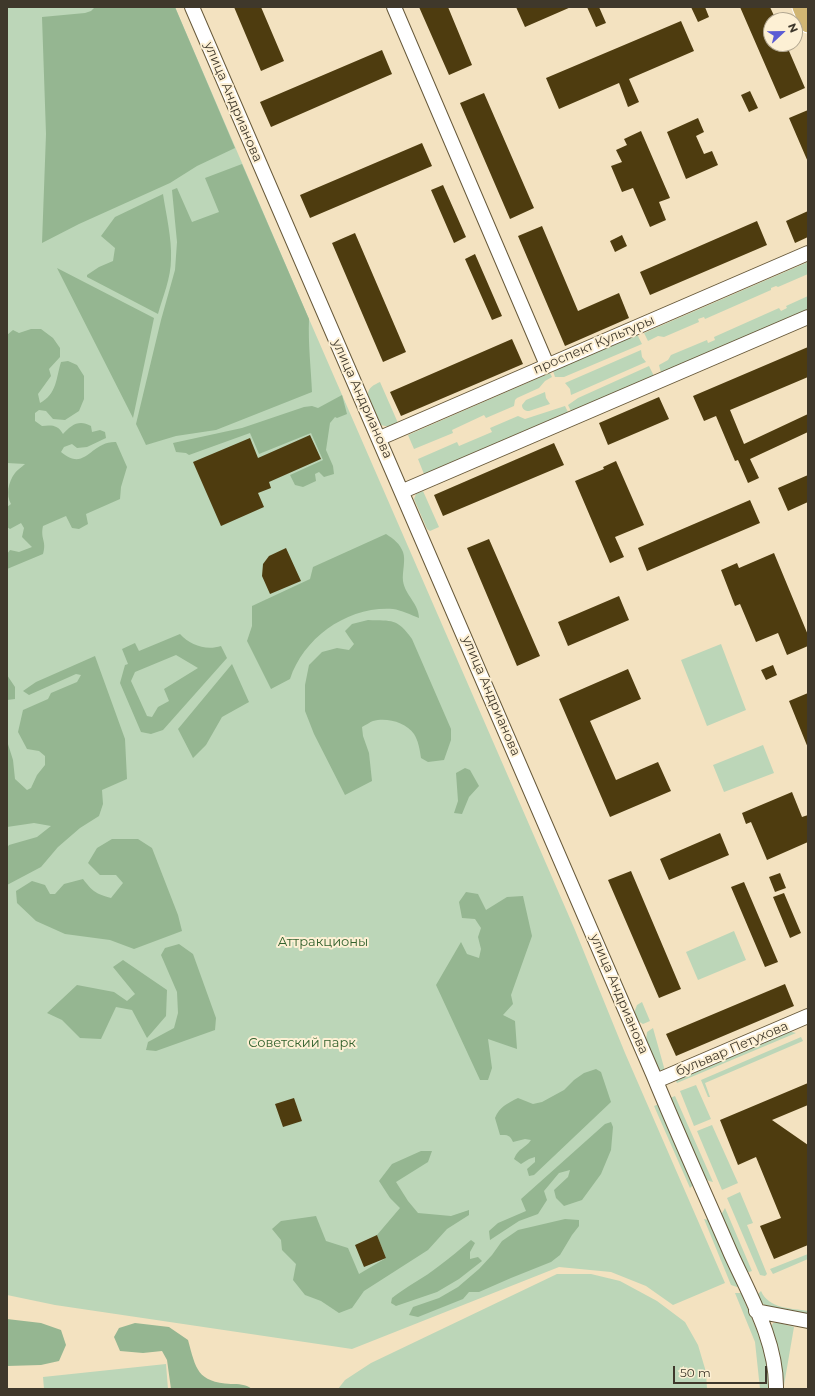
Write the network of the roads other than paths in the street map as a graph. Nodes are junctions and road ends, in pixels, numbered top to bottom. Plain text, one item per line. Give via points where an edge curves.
1 (192, 7) edge
2 (394, 7) edge
3 (801, 7) edge
4 (808, 24) edge
5 (808, 253) edge
6 (808, 317) edge
7 (548, 365) junction
8 (380, 438) junction
9 (402, 491) junction
10 (808, 1016) edge
11 (656, 1081) junction
12 (756, 1311) junction
13 (808, 1321) edge
14 (776, 1389) edge

1 - 8 street, улица Андрианова
2 - 7 street
3 - 4 main road
5 - 7 street, проспект Культуры
6 - 9 street
7 - 8 street, проспект Культуры
8 - 9 street, улица Андрианова
9 - 11 street, улица Андрианова
10 - 11 street, бульвар Петухова
11 - 12 street, улица Андрианова
12 - 13 street
12 - 14 street, улица Андрианова via 772,1352

